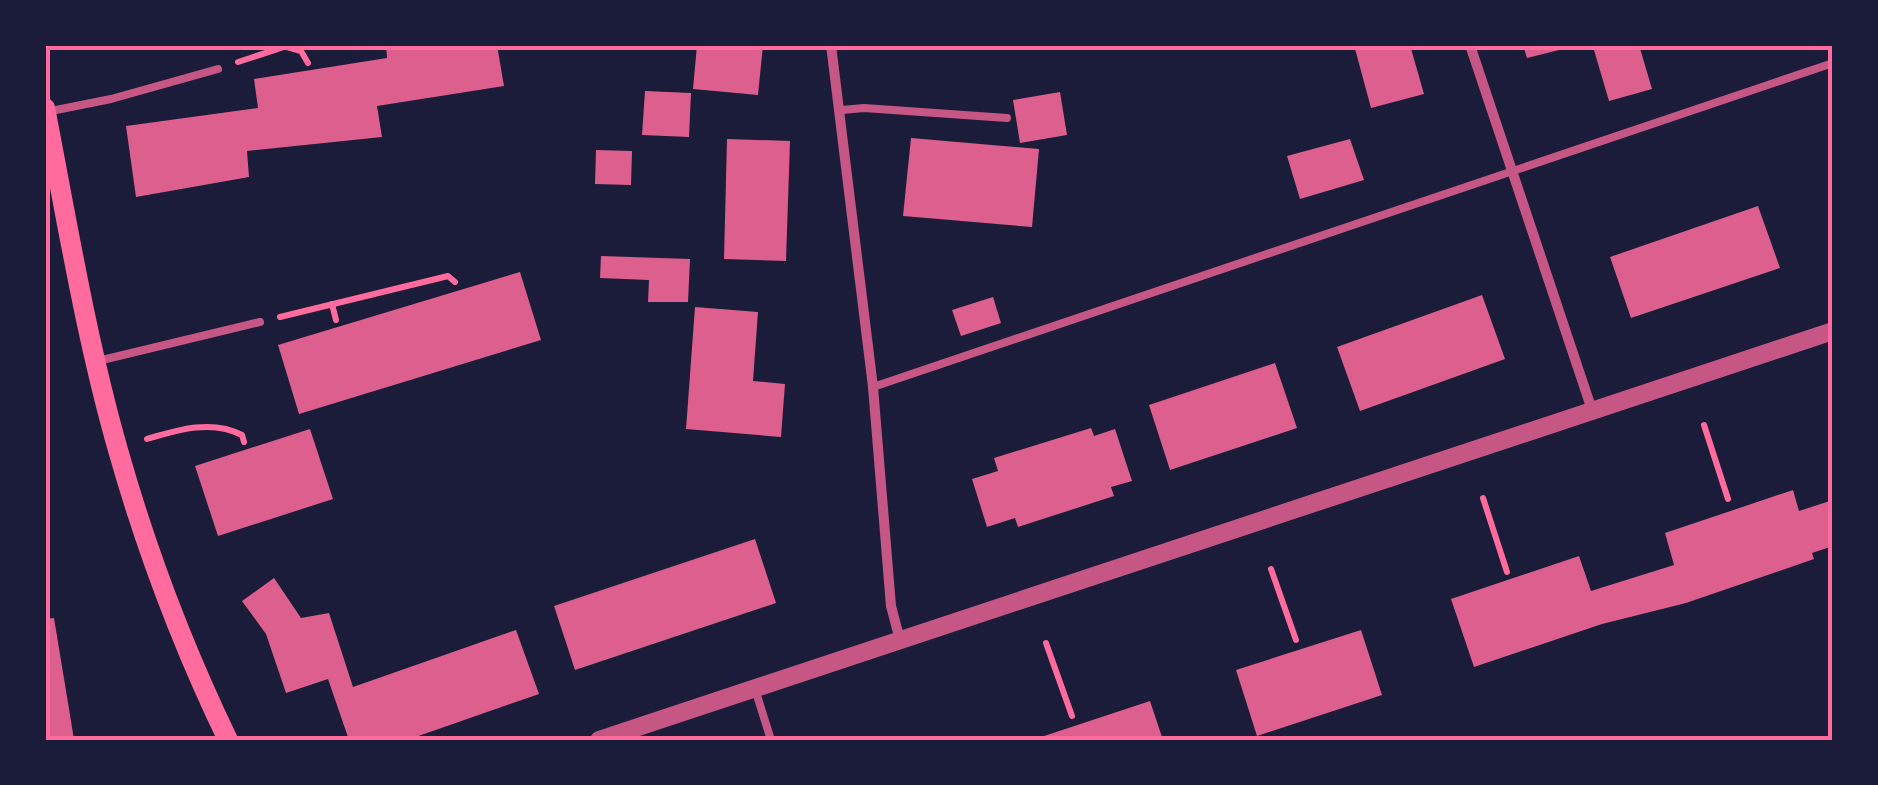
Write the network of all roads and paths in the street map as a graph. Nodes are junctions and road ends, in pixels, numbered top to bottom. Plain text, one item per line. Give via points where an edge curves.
1 (831, 45) edge
2 (1470, 45) edge
3 (288, 46) edge
4 (1833, 62) edge
5 (308, 63) dead end
6 (218, 68) joint
7 (45, 110) edge
8 (842, 110) junction
9 (1006, 118) dead end
10 (1512, 173) junction
11 (454, 282) dead end
12 (332, 304) junction
13 (336, 320) dead end
14 (260, 322) joint
15 (1833, 331) edge
16 (98, 361) junction
17 (872, 387) junction
18 (1592, 410) junction
19 (1704, 425) dead end
20 (244, 442) dead end
21 (118, 449) junction
22 (1483, 498) dead end
23 (1728, 499) dead end
24 (1271, 568) dead end
25 (1507, 572) dead end
26 (900, 640) junction
27 (1296, 640) dead end
28 (1046, 643) dead end
29 (755, 689) junction
30 (1072, 716) dead end
31 (228, 740) edge
32 (599, 740) edge
33 (771, 740) edge

1 - 8 street
2 - 10 street
3 - 5 path via 302,51
3 - 6 path
4 - 10 lane
6 - 7 lane
7 - 16 main road
8 - 9 lane
8 - 17 street
10 - 17 lane
10 - 18 street
11 - 12 path via 448,276
12 - 13 path
12 - 14 path
14 - 16 lane
15 - 18 street
16 - 21 main road
17 - 26 street via 891,606
18 - 26 street
19 - 23 path
20 - 21 path via 233,430 204,427
21 - 31 main road via 169,606
22 - 25 path
24 - 27 path
26 - 29 street
28 - 30 path
29 - 32 street
29 - 33 lane

